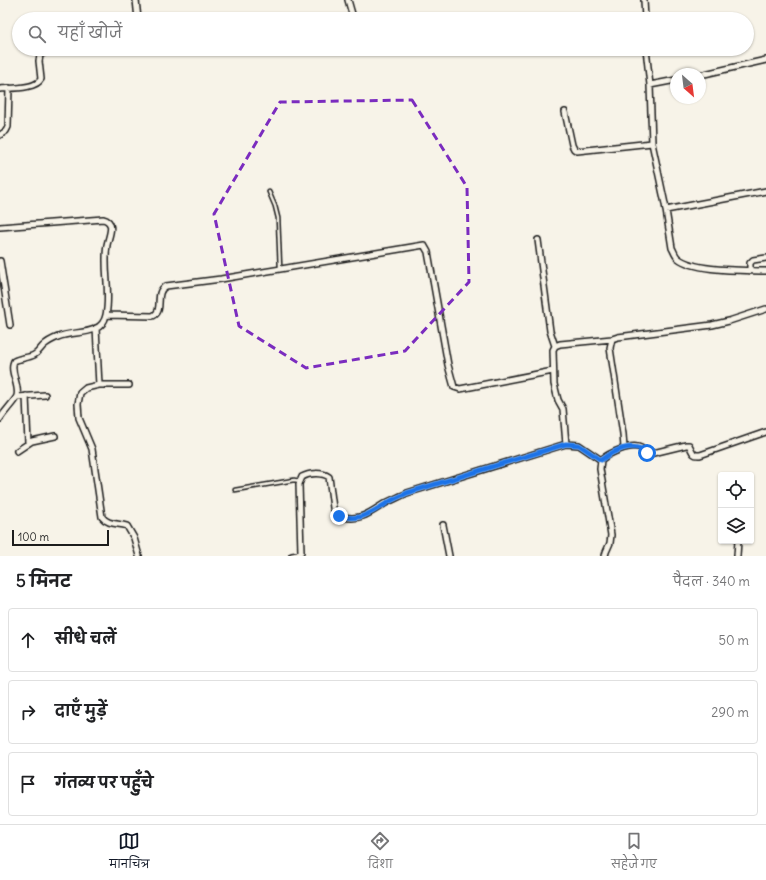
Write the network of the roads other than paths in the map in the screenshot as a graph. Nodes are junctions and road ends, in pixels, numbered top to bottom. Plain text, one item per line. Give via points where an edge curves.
1 (136, 0) edge
2 (348, 0) edge
3 (644, 0) edge
4 (137, 12) edge
5 (351, 12) edge
6 (644, 12) edge
7 (40, 56) edge
8 (647, 56) edge
9 (766, 60) edge
10 (706, 74) edge
11 (670, 81) edge
12 (650, 85) junction
13 (9, 88) junction
14 (0, 89) edge
15 (565, 112) dead end
16 (0, 135) edge
17 (652, 143) junction
18 (766, 191) edge
19 (269, 192) dead end
20 (666, 210) junction
21 (0, 227) edge
22 (538, 240) dead end
23 (766, 258) edge
24 (0, 261) edge
25 (280, 270) junction
26 (750, 270) junction
27 (766, 271) edge
28 (2, 291) edge
29 (766, 309) edge
30 (106, 315) junction
31 (10, 326) dead end
32 (96, 328) junction
33 (612, 340) junction
34 (555, 346) junction
35 (553, 371) junction
36 (129, 385) dead end
37 (99, 386) junction
38 (44, 395) dead end
39 (26, 396) junction
40 (17, 397) junction
41 (0, 419) edge
42 (766, 432) edge
43 (55, 436) dead end
44 (28, 443) junction
45 (566, 444) junction
46 (624, 448) junction
47 (17, 451) dead end
48 (601, 460) junction
49 (300, 481) junction
50 (235, 490) dead end
51 (443, 525) dead end
52 (738, 544) edge
53 (140, 556) edge
54 (292, 556) edge
55 (449, 556) edge
56 (605, 556) edge
57 (737, 556) edge

1 - 4 street
2 - 5 street
3 - 6 street
7 - 13 street via 39,83
8 - 12 street
9 - 10 street
11 - 12 street
12 - 17 street
13 - 14 street
13 - 16 street via 8,126
15 - 17 street via 572,145 577,151
17 - 20 street
18 - 20 street
19 - 25 lane via 277,213
20 - 26 street via 672,248 678,258 684,262 715,269
21 - 30 street via 103,219 110,222 106,256
22 - 34 street via 550,331
23 - 26 street via 753,260 750,263
24 - 28 street
25 - 30 street via 166,286 161,289 156,315
25 - 35 street via 424,245 428,252 454,387
26 - 27 street
28 - 31 street
29 - 33 street via 712,325 618,337
30 - 32 street via 105,320
32 - 37 street
32 - 40 street via 60,336 42,346 36,354 14,361 12,369
33 - 34 street
33 - 46 street via 610,348
34 - 35 street via 552,350
35 - 45 street via 556,395 563,409
36 - 37 street
37 - 53 street via 83,389 80,393 78,411 92,449 100,511 105,521 123,524 129,529
38 - 39 street
39 - 40 street
39 - 44 street
40 - 41 street
42 - 46 street via 696,455 689,445 649,454 641,448
43 - 44 street
44 - 47 street
45 - 48 street via 579,445
45 - 49 street via 407,493 359,518 347,518 335,512 330,480 326,475 306,475
46 - 48 street
48 - 56 street via 600,469 611,540
49 - 50 lane
49 - 54 street via 301,552
51 - 55 street
52 - 57 street

